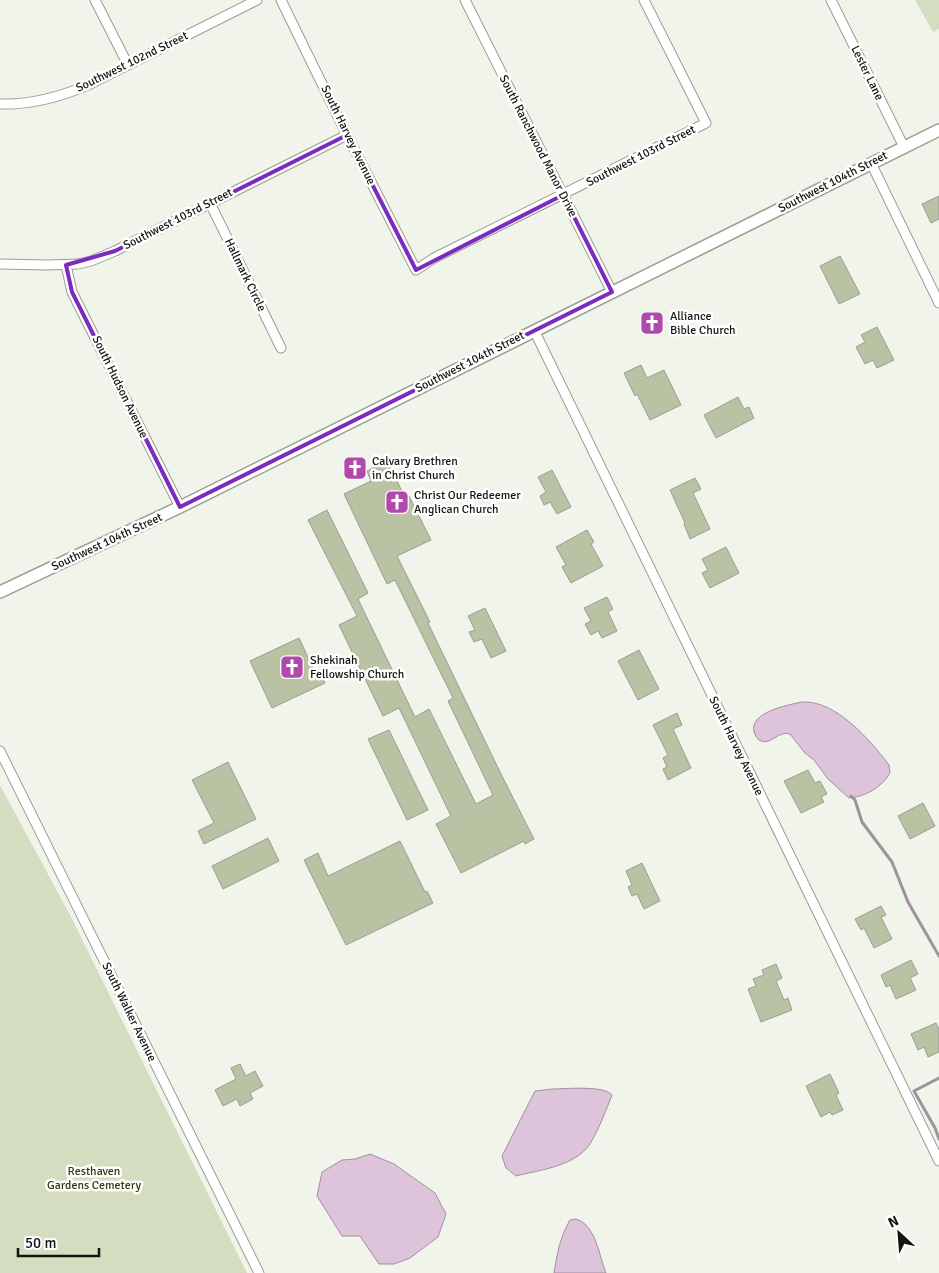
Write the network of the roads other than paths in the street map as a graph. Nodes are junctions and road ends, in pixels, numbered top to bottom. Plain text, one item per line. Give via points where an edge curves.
1 (95, 0) edge
2 (257, 0) edge
3 (281, 0) edge
4 (465, 0) edge
5 (644, 0) edge
6 (831, 0) edge
7 (128, 65) junction
8 (0, 104) edge
9 (939, 130) edge
10 (347, 135) junction
11 (904, 147) junction
12 (871, 163) junction
13 (563, 195) junction
14 (210, 203) junction
15 (0, 264) edge
16 (66, 265) junction
17 (416, 270) joint
18 (612, 292) junction
19 (939, 303) edge
20 (534, 330) junction
21 (281, 348) dead end
22 (180, 507) junction
23 (0, 592) edge
24 (0, 750) edge
25 (939, 1161) edge
26 (258, 1273) edge

1 - 7 street
2 - 7 street, Southwest 102nd Street
3 - 10 street, South Harvey Avenue
4 - 13 street, South Ranchwood Manor Drive
5 - 13 street, Southwest 103rd Street via 706,123
6 - 11 street, Lester Lane
7 - 8 street, Southwest 102nd Street via 62,95 26,103
9 - 11 main road, Southwest 104th Street
10 - 14 street, Southwest 103rd Street
10 - 17 street, South Harvey Avenue
11 - 12 main road, Southwest 104th Street
12 - 18 main road, Southwest 104th Street
12 - 19 street
13 - 17 street, Southwest 103rd Street via 434,258
13 - 18 street, South Ranchwood Manor Drive
14 - 16 street, Southwest 103rd Street via 99,258
14 - 21 street, Hallmark Circle
15 - 16 street, Southwest 103rd Street
16 - 22 street, South Hudson Avenue via 72,292
18 - 20 main road, Southwest 104th Street
20 - 22 main road, Southwest 104th Street
20 - 25 street, South Harvey Avenue
22 - 23 main road, Southwest 104th Street
24 - 26 street, South Walker Avenue

